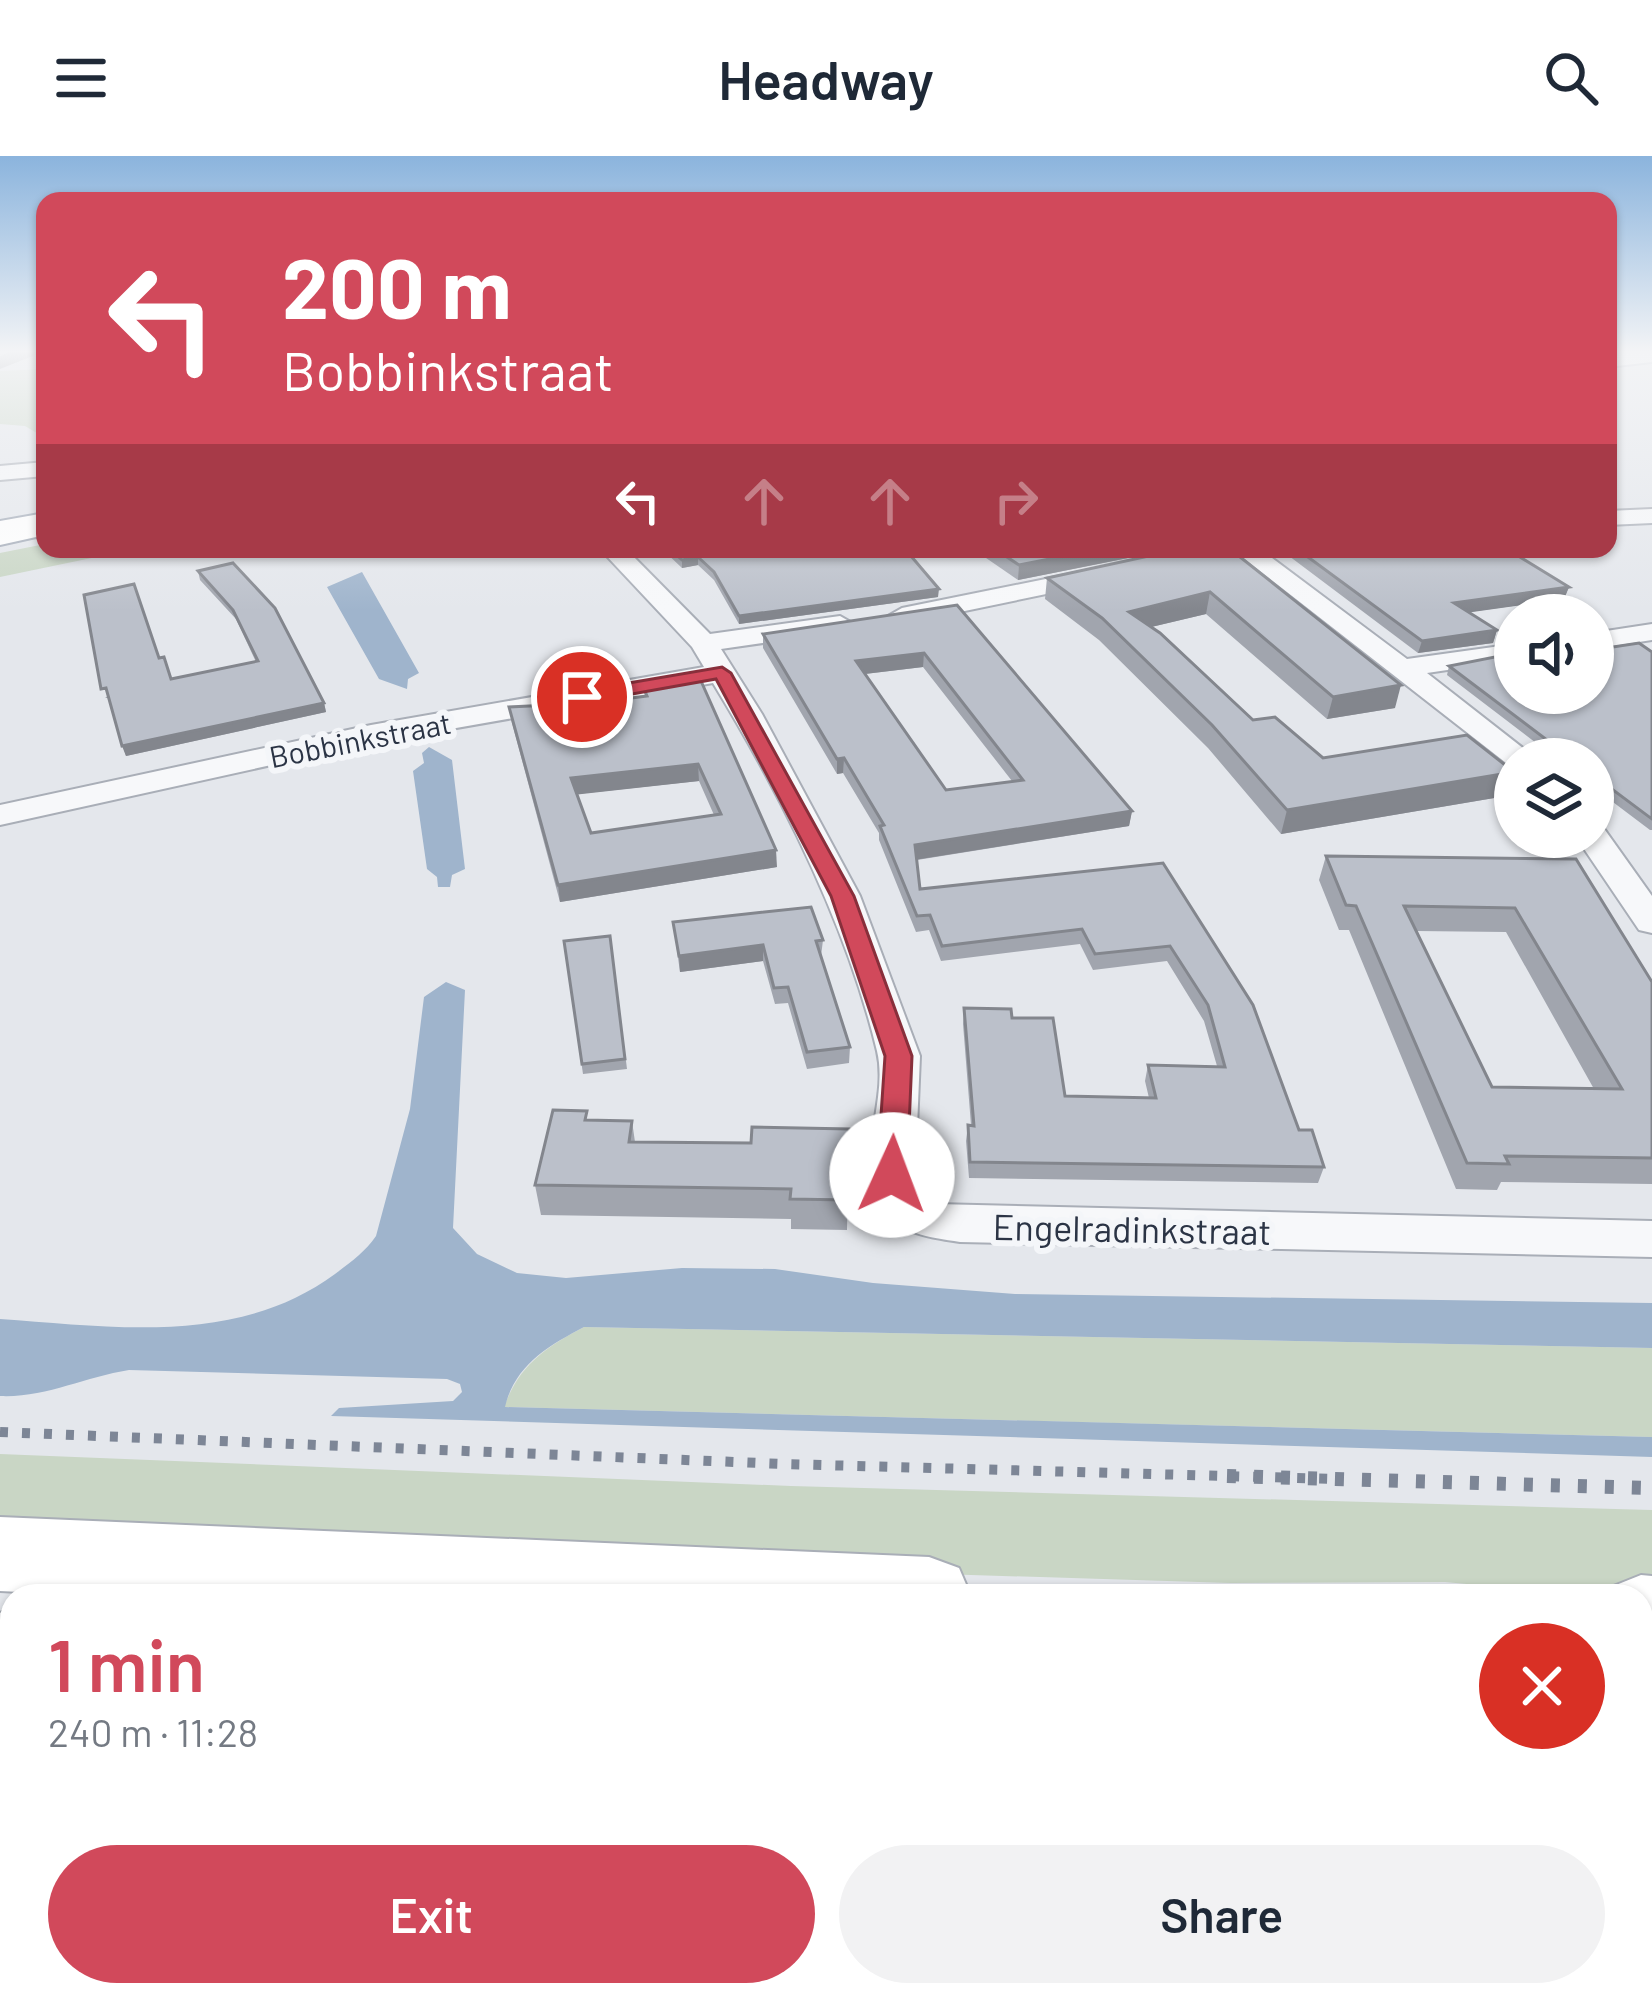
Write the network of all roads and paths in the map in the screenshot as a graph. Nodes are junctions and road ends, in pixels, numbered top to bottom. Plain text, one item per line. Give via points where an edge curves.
1 (36, 470) edge
2 (0, 473) edge
3 (1652, 515) edge
4 (1617, 517) edge
5 (36, 526) edge
6 (0, 533) edge
7 (36, 542) edge
8 (0, 549) edge
9 (620, 558) edge
10 (1256, 558) edge
11 (1132, 568) edge
12 (1652, 632) edge
13 (1614, 638) edge
14 (1494, 655) edge
15 (712, 658) junction
16 (1405, 668) junction
17 (1494, 738) edge
18 (0, 815) edge
19 (1608, 858) edge
20 (1652, 922) edge
21 (1652, 1239) edge
22 (23, 1569) edge
23 (493, 1584) edge

1 - 2 street
3 - 4 street
5 - 6 main road
7 - 8 main road
9 - 15 street
10 - 16 street
11 - 15 street, Bobbinkstraat
12 - 13 street
14 - 16 street
15 - 18 street, Bobbinkstraat
15 - 21 street, Engelradinkstraat via 842,896 898,1056 892,1175 901,1199 922,1219
16 - 17 street
19 - 20 street
22 - 23 main road

